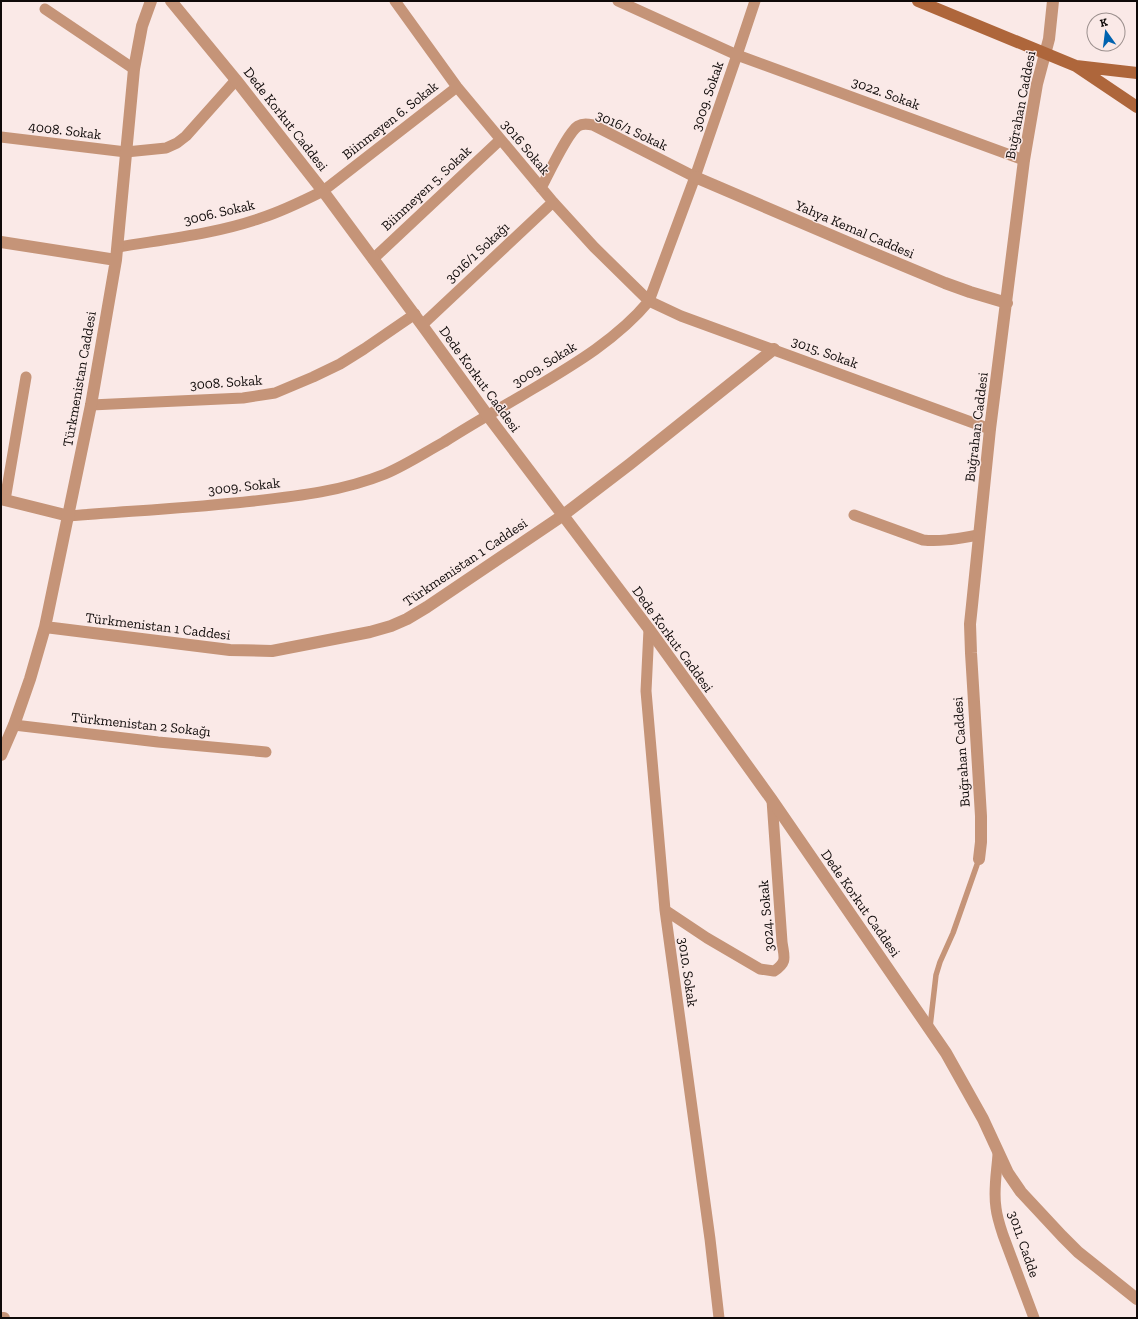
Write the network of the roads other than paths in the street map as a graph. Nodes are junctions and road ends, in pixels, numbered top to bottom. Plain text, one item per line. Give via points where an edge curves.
1 (151, 1) edge
2 (171, 1) edge
3 (395, 1) edge
4 (618, 1) edge
5 (755, 1) edge
6 (918, 1) edge
7 (1053, 1) edge
8 (45, 10) dead end
9 (1046, 53) junction
10 (737, 55) junction
11 (1076, 66) junction
12 (134, 69) junction
13 (1137, 73) edge
14 (236, 80) junction
15 (457, 87) junction
16 (1137, 107) edge
17 (1, 137) edge
18 (500, 140) junction
19 (126, 152) junction
20 (1024, 160) junction
21 (694, 177) junction
22 (541, 188) junction
23 (323, 191) junction
24 (553, 202) junction
25 (1, 242) edge
26 (118, 247) junction
27 (373, 259) junction
28 (116, 260) junction
29 (649, 301) junction
30 (1007, 303) junction
31 (415, 314) junction
32 (422, 325) junction
33 (774, 349) junction
34 (26, 377) dead end
35 (91, 405) junction
36 (488, 416) junction
37 (990, 429) junction
38 (3, 500) edge
39 (854, 515) dead end
40 (69, 516) junction
41 (562, 516) junction
42 (979, 535) junction
43 (45, 627) junction
44 (649, 629) junction
45 (14, 725) junction
46 (266, 752) dead end
47 (1, 755) edge
48 (772, 800) junction
49 (979, 859) joint
50 (665, 910) junction
51 (930, 1028) junction
52 (998, 1154) junction
53 (1137, 1299) edge
54 (719, 1318) edge
55 (1034, 1318) edge

1 - 12 street, Türkmenistan Caddesi via 142,26
2 - 14 street, Dede Korkut Caddesi
3 - 15 street, 3016 Sokak
4 - 10 street, 3022. Sokak
5 - 10 street, 3009. Sokak
6 - 9 main road
7 - 9 street, Buğrahan Caddesi
8 - 12 street
9 - 11 main road
9 - 20 street, Buğrahan Caddesi via 1035,91
10 - 20 street, 3022. Sokak
10 - 21 street, 3009. Sokak
11 - 13 main road
11 - 16 main road
12 - 19 street, Türkmenistan Caddesi
14 - 19 street, 4008. Sokak via 197,126 177,143 161,149
14 - 23 street, Dede Korkut Caddesi
15 - 18 street, 3016 Sokak
15 - 23 street, Biinmeyen 6. Sokak
17 - 19 street, 4008. Sokak
18 - 22 street, 3016 Sokak
18 - 27 street, Biinmeyen 5. Sokak
19 - 26 street, Türkmenistan Caddesi
20 - 30 street, Buğrahan Caddesi
21 - 22 street, 3016/1 Sokak via 593,125 580,124 569,136
21 - 29 street, 3009. Sokak
21 - 30 street, Yahya Kemal Caddesi via 945,283
22 - 24 street, 3016 Sokak
23 - 26 street, 3006. Sokak via 281,211 240,225
23 - 27 street, Dede Korkut Caddesi
24 - 29 street, 3016 Sokak
24 - 32 street, 3016/1 Sokağı
25 - 28 street
26 - 28 street, Türkmenistan Caddesi
27 - 31 street, Dede Korkut Caddesi
28 - 35 street, Türkmenistan Caddesi
29 - 33 street, 3015. Sokak via 681,316
29 - 36 street, 3009. Sokak via 624,328 586,355
30 - 37 street, Buğrahan Caddesi
31 - 32 street, Dede Korkut Caddesi
31 - 35 street, 3008. Sokak via 340,364 275,393 243,398
32 - 36 street, Dede Korkut Caddesi
33 - 37 street, 3015. Sokak
33 - 41 street, Türkmenistan 1 Caddesi
34 - 38 street
35 - 40 street, Türkmenistan Caddesi
36 - 40 street, 3009. Sokak via 408,463 354,484 287,497
36 - 41 street, Dede Korkut Caddesi
37 - 42 street, Buğrahan Caddesi
38 - 40 street
39 - 42 street via 923,540 950,540
40 - 43 street, Türkmenistan Caddesi
41 - 43 street, Türkmenistan 1 Caddesi via 427,607 391,626 370,632 272,651 253,652
41 - 44 street, Dede Korkut Caddesi
42 - 49 street, Buğrahan Caddesi via 970,624 981,842
43 - 45 street, Türkmenistan Caddesi
44 - 48 street, Dede Korkut Caddesi
44 - 50 street, 3010. Sokak via 646,690
45 - 46 street, Türkmenistan 2 Sokağı
45 - 47 street, Türkmenistan Caddesi
48 - 50 street, 3024. Sokak via 784,960 782,966 774,972 760,969 706,938
48 - 51 street, Dede Korkut Caddesi
49 - 51 lane via 936,975
50 - 54 street, 3010. Sokak
51 - 52 street, Dede Korkut Caddesi via 967,1089
52 - 53 street, Dede Korkut Caddesi via 1018,1187 1062,1236
52 - 55 street, 3011. Cadde via 996,1208 1003,1235

